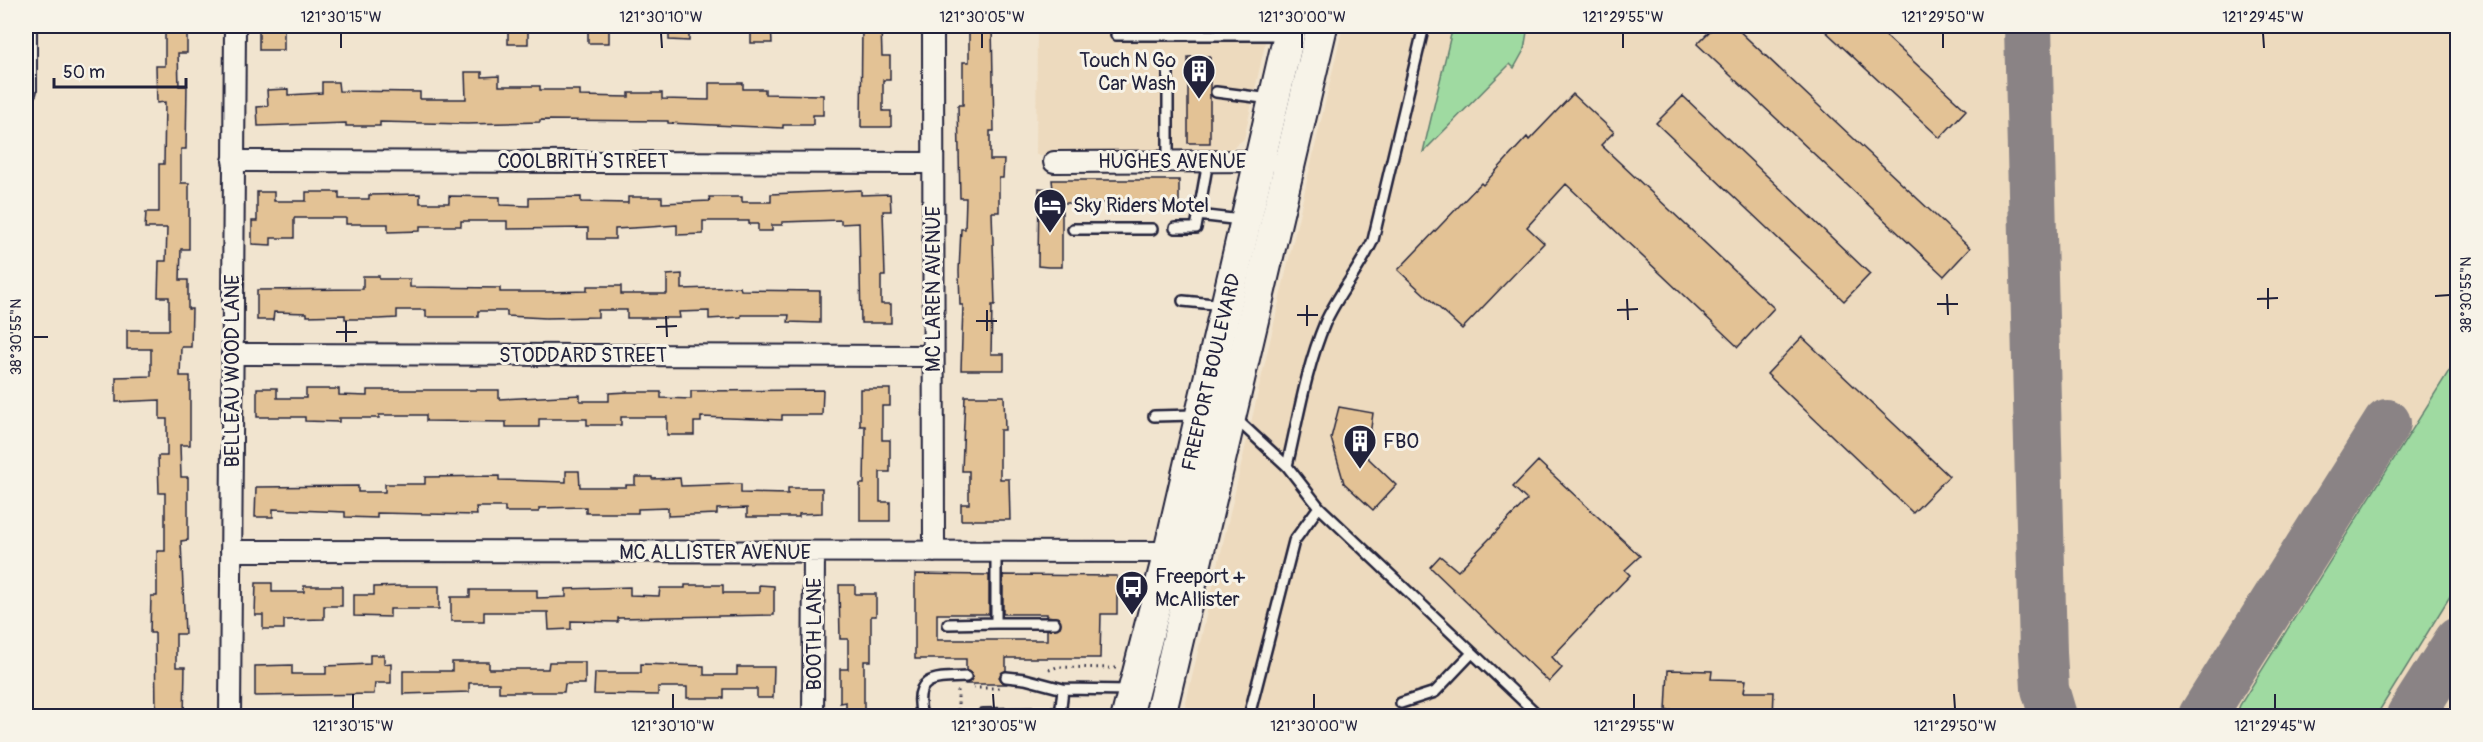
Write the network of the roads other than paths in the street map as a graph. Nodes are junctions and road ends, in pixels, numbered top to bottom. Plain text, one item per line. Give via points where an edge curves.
1 (26, 26) edge
2 (235, 26) edge
3 (933, 26) edge
4 (1424, 26) edge
5 (1228, 30) edge
6 (1305, 34) edge
7 (1116, 35) dead end
8 (1168, 68) dead end
9 (26, 90) edge
10 (1216, 92) dead end
11 (1274, 100) junction
12 (1291, 160) junction
13 (233, 161) junction
14 (1208, 161) junction
15 (1260, 161) junction
16 (1054, 162) dead end
17 (1168, 162) junction
18 (933, 163) junction
19 (1198, 215) junction
20 (1245, 221) junction
21 (1175, 228) dead end
22 (1073, 229) dead end
23 (1152, 229) dead end
24 (1183, 301) dead end
25 (1226, 305) junction
26 (232, 354) junction
27 (933, 356) junction
28 (1231, 414) junction
29 (1200, 415) junction
30 (1154, 416) dead end
31 (1287, 465) junction
32 (1319, 507) junction
33 (231, 551) junction
34 (814, 552) junction
35 (934, 552) junction
36 (996, 552) junction
37 (1169, 552) junction
38 (1199, 552) junction
39 (1055, 622) dead end
40 (996, 623) junction
41 (948, 624) dead end
42 (1472, 653) junction
43 (966, 677) dead end
44 (1006, 677) dead end
45 (1063, 689) junction
46 (1401, 703) dead end
47 (1130, 704) edge
48 (1060, 715) edge
49 (230, 717) edge
50 (813, 717) edge
51 (922, 717) edge
52 (983, 717) edge
53 (1160, 717) edge
54 (1249, 717) edge
55 (1539, 717) edge

1 - 9 street
2 - 13 street, BELLEAU WOOD LANE
3 - 18 street, MC LAREN AVENUE
4 - 31 lane via 1373,240 1325,322
5 - 6 lane
5 - 7 lane
6 - 11 main road, FREEPORT BOULEVARD
6 - 12 main road, FREEPORT BOULEVARD
8 - 17 lane
10 - 11 lane
11 - 15 main road, FREEPORT BOULEVARD
12 - 15 street, HUGHES AVENUE
12 - 28 main road, FREEPORT BOULEVARD
13 - 18 street, COOLBRITH STREET
13 - 26 street, BELLEAU WOOD LANE
14 - 15 street, HUGHES AVENUE
14 - 17 street, HUGHES AVENUE
14 - 19 lane
15 - 20 main road, FREEPORT BOULEVARD
16 - 17 street, HUGHES AVENUE
18 - 27 street, MC LAREN AVENUE
19 - 20 lane
19 - 21 lane via 1196,228
20 - 25 main road, FREEPORT BOULEVARD
22 - 23 lane
24 - 25 lane
25 - 29 main road, FREEPORT BOULEVARD
26 - 27 street, STODDARD STREET
26 - 33 street, BELLEAU WOOD LANE
27 - 35 street, MC LAREN AVENUE
28 - 31 lane
28 - 38 main road, FREEPORT BOULEVARD
29 - 30 lane
29 - 37 main road, FREEPORT BOULEVARD
31 - 32 lane
32 - 42 lane
32 - 54 lane via 1294,541 1287,561
33 - 34 street, MC ALLISTER AVENUE
33 - 49 street, BELLEAU WOOD LANE
34 - 35 street, MC ALLISTER AVENUE
34 - 50 street, BOOTH LANE
35 - 36 street, MC ALLISTER AVENUE
36 - 37 street, MC ALLISTER AVENUE
36 - 40 lane
37 - 38 street, MC ALLISTER AVENUE
37 - 47 main road, FREEPORT BOULEVARD
38 - 53 main road, FREEPORT BOULEVARD
39 - 40 lane
40 - 41 lane
42 - 46 lane via 1435,692
42 - 55 lane
43 - 51 lane via 923,684
44 - 45 lane
45 - 47 lane
45 - 48 lane
48 - 52 lane

